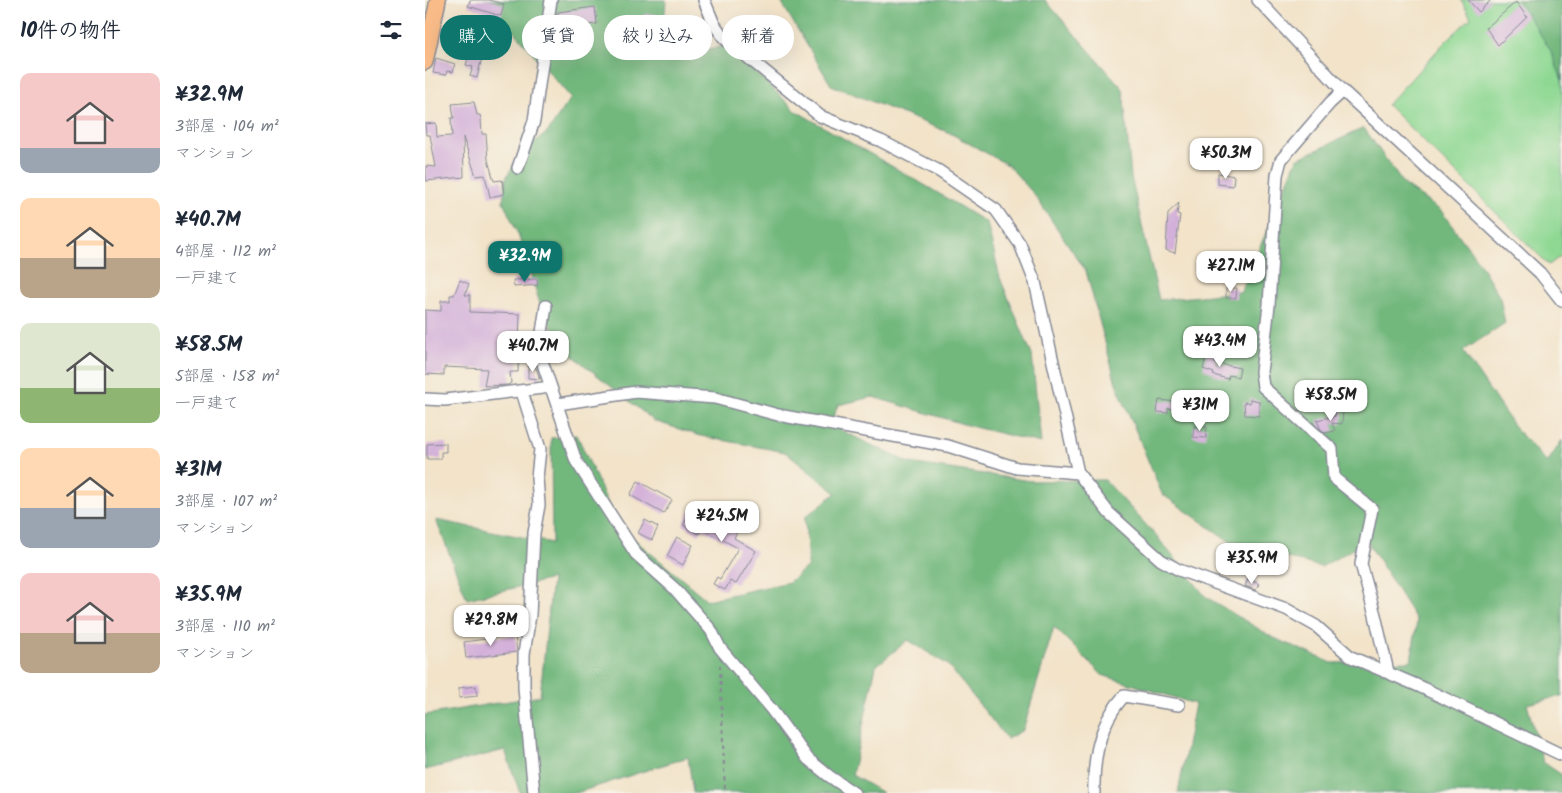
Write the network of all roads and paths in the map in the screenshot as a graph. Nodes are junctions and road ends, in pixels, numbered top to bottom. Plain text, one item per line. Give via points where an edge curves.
1 (438, 0) edge
2 (551, 0) edge
3 (704, 0) edge
4 (1258, 0) edge
5 (429, 23) edge
6 (425, 62) edge
7 (1343, 91) junction
8 (518, 168) dead end
9 (1562, 301) edge
10 (547, 306) dead end
11 (551, 387) junction
12 (522, 392) junction
13 (425, 399) edge
14 (558, 404) junction
15 (1078, 473) junction
16 (720, 648) junction
17 (1387, 672) junction
18 (1179, 706) dead end
19 (1562, 755) edge
20 (534, 793) edge
21 (725, 793) edge
22 (854, 793) edge
23 (1094, 793) edge

1 - 5 main road
2 - 8 street via 534,121
3 - 15 street via 714,24 725,39 814,111 939,171 1003,217 1020,244 1035,282
4 - 7 street
5 - 6 main road
7 - 9 street via 1539,273
7 - 17 street via 1281,160 1277,175 1269,305 1261,372 1263,387 1332,449 1334,478 1373,509 1361,564
10 - 11 street via 539,352
11 - 12 street
11 - 14 street
12 - 13 street
12 - 20 street via 540,450 539,505 524,654
14 - 15 street via 636,392 715,398 778,415 948,446 1017,468
14 - 16 street via 576,462 636,554 674,588 711,630
15 - 17 street via 1109,513 1161,560 1179,570 1286,609 1316,626 1351,657
16 - 21 path
16 - 22 street via 809,759
17 - 19 street
18 - 23 street via 1124,696 1115,705 1095,757

